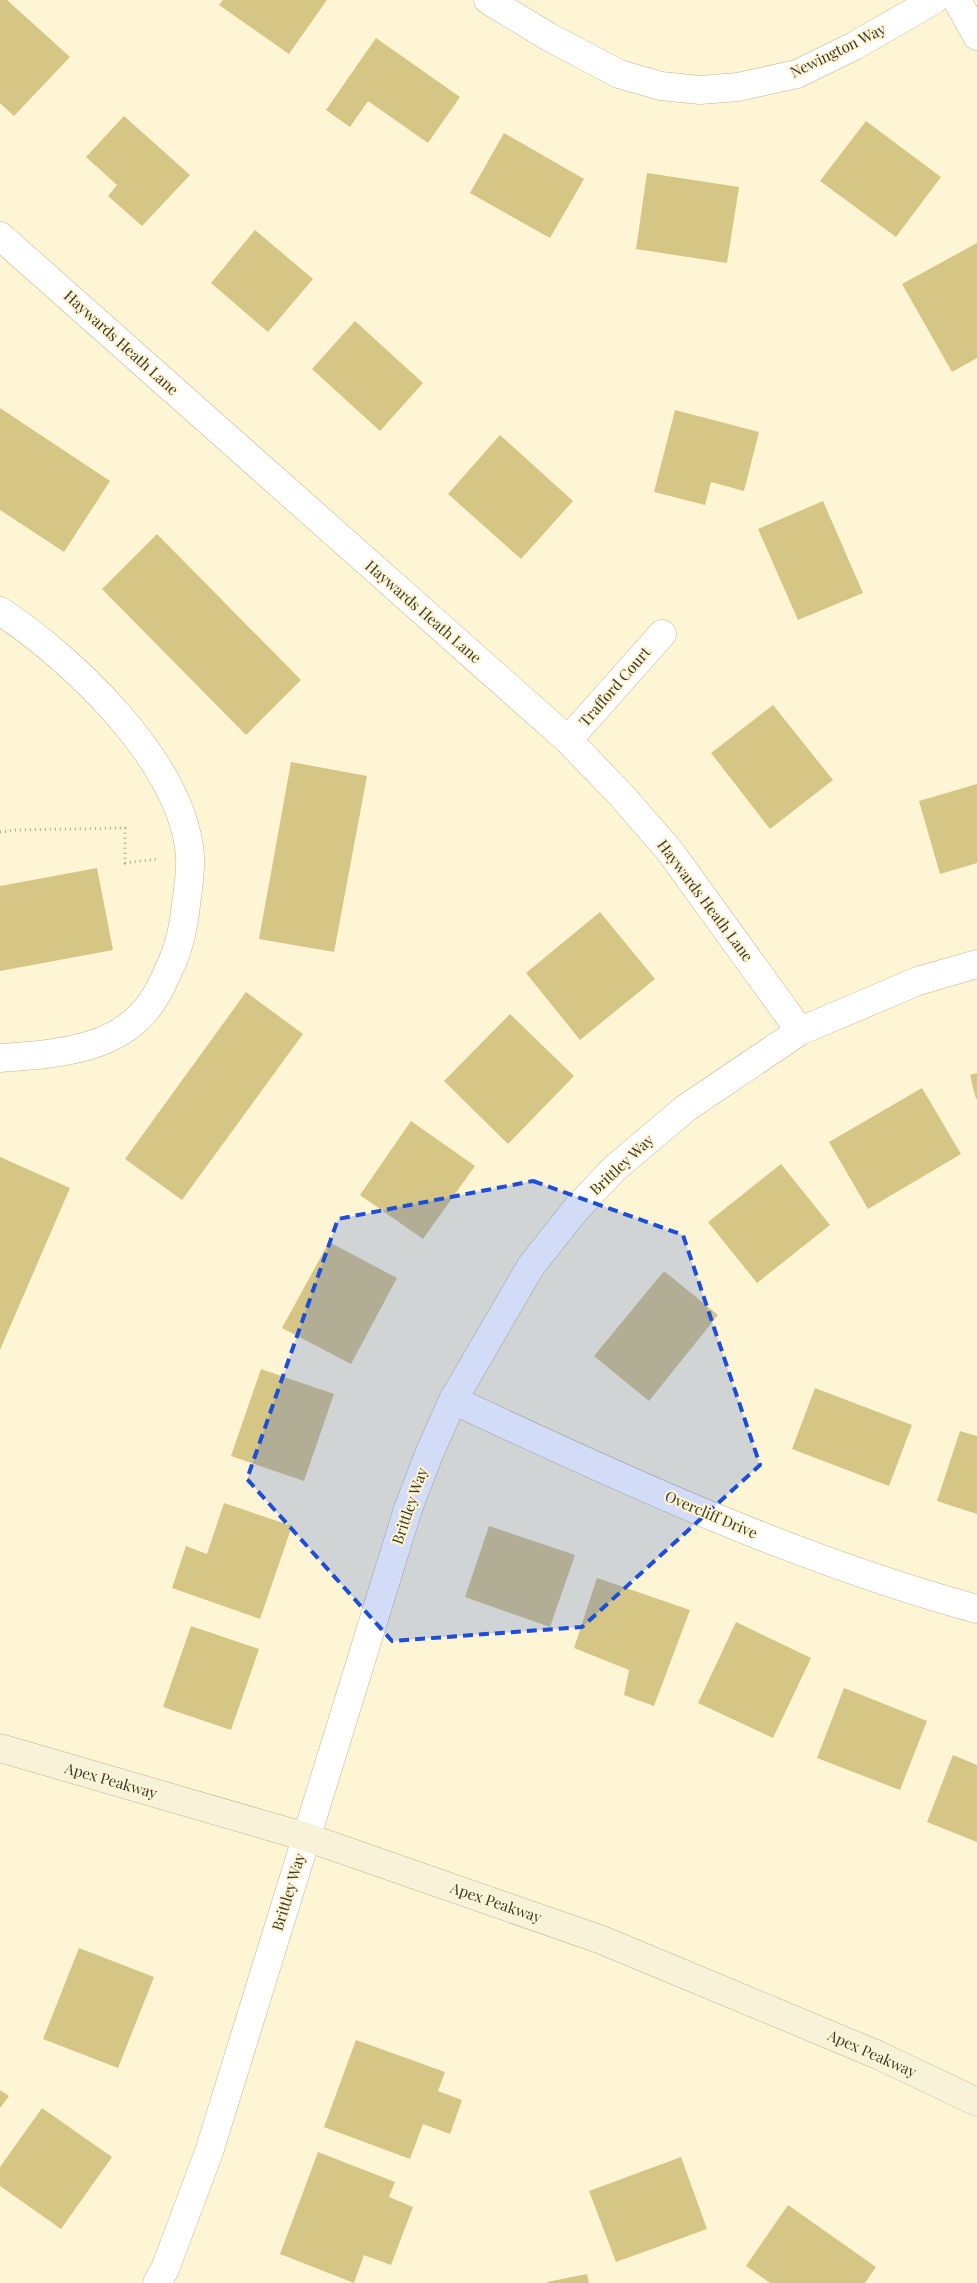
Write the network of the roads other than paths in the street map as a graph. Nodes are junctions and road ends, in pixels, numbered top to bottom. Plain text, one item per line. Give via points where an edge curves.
1 (488, 0) edge
2 (934, 0) edge
3 (957, 0) edge
4 (977, 36) edge
5 (0, 236) edge
6 (0, 611) edge
7 (662, 634) dead end
8 (568, 740) junction
9 (977, 964) edge
10 (800, 1031) junction
11 (0, 1058) edge
12 (453, 1400) junction
13 (977, 1609) edge
14 (0, 1748) edge
15 (306, 1837) junction
16 (977, 2102) edge
17 (157, 2283) edge

1 - 2 street, Newington Way via 619,74 660,86 700,90 738,87 797,74
3 - 4 street
5 - 8 street, Haywards Heath Lane
6 - 11 street via 58,656 109,704 139,741 164,779 181,818 190,856 184,923 178,950 155,997 143,1013 106,1040 84,1048
7 - 8 street, Trafford Court
8 - 10 street, Haywards Heath Lane via 622,794 669,850
9 - 10 street, Brittley Way via 918,981
10 - 12 street, Brittley Way via 686,1108 614,1170 577,1208 531,1266
12 - 13 street, Overcliff Drive via 702,1513 808,1555
12 - 15 street, Brittley Way via 408,1509
14 - 15 main road, Apex Peakway
15 - 16 main road, Apex Peakway via 602,1940 878,2055
15 - 17 street, Brittley Way via 209,2152

